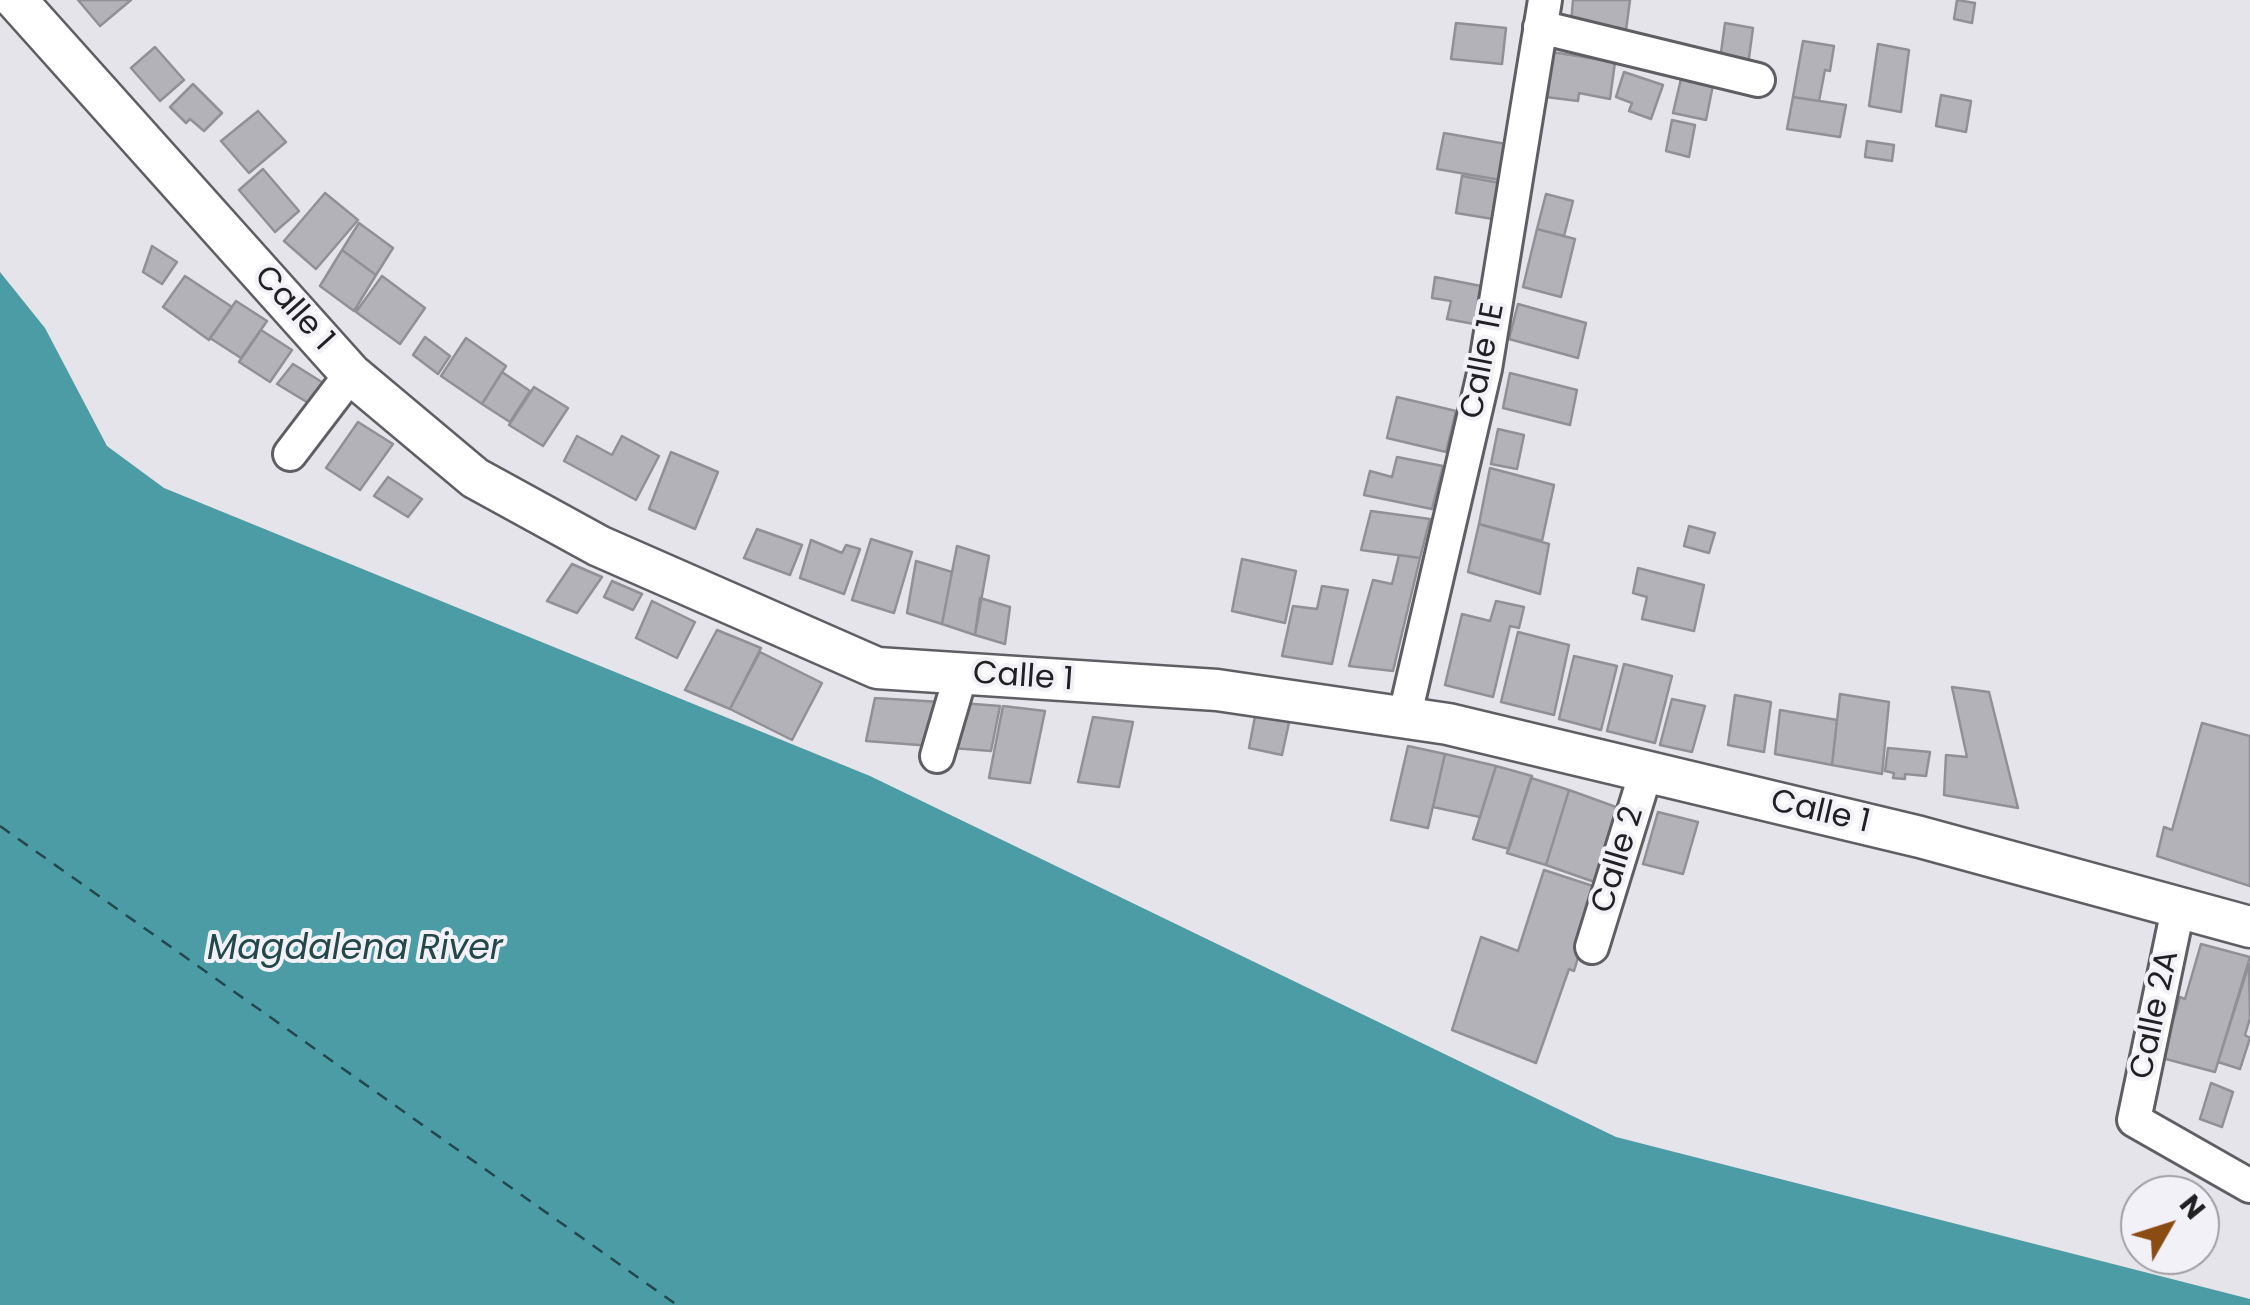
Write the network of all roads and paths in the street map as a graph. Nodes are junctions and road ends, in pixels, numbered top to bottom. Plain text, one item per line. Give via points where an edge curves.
1 (16, 0) edge
2 (1543, 14) edge
3 (1758, 80) dead end
4 (351, 374) junction
5 (290, 454) dead end
6 (961, 674) junction
7 (1404, 719) junction
8 (937, 756) dead end
9 (1646, 772) junction
10 (2178, 910) junction
11 (2250, 928) edge
12 (1592, 948) dead end
13 (2250, 1186) edge

1 - 4 street, Calle 1
2 - 3 street
2 - 7 street, Calle 1E via 1484,369
4 - 5 street
4 - 6 street, Calle 1 via 475,478 599,546 877,668
6 - 7 street, Calle 1 via 1216,690
6 - 8 street
7 - 9 street, Calle 1
9 - 10 street, Calle 1 via 1920,837
9 - 12 street, Calle 2
10 - 11 street, Calle 1
10 - 13 street, Calle 2A via 2134,1120

